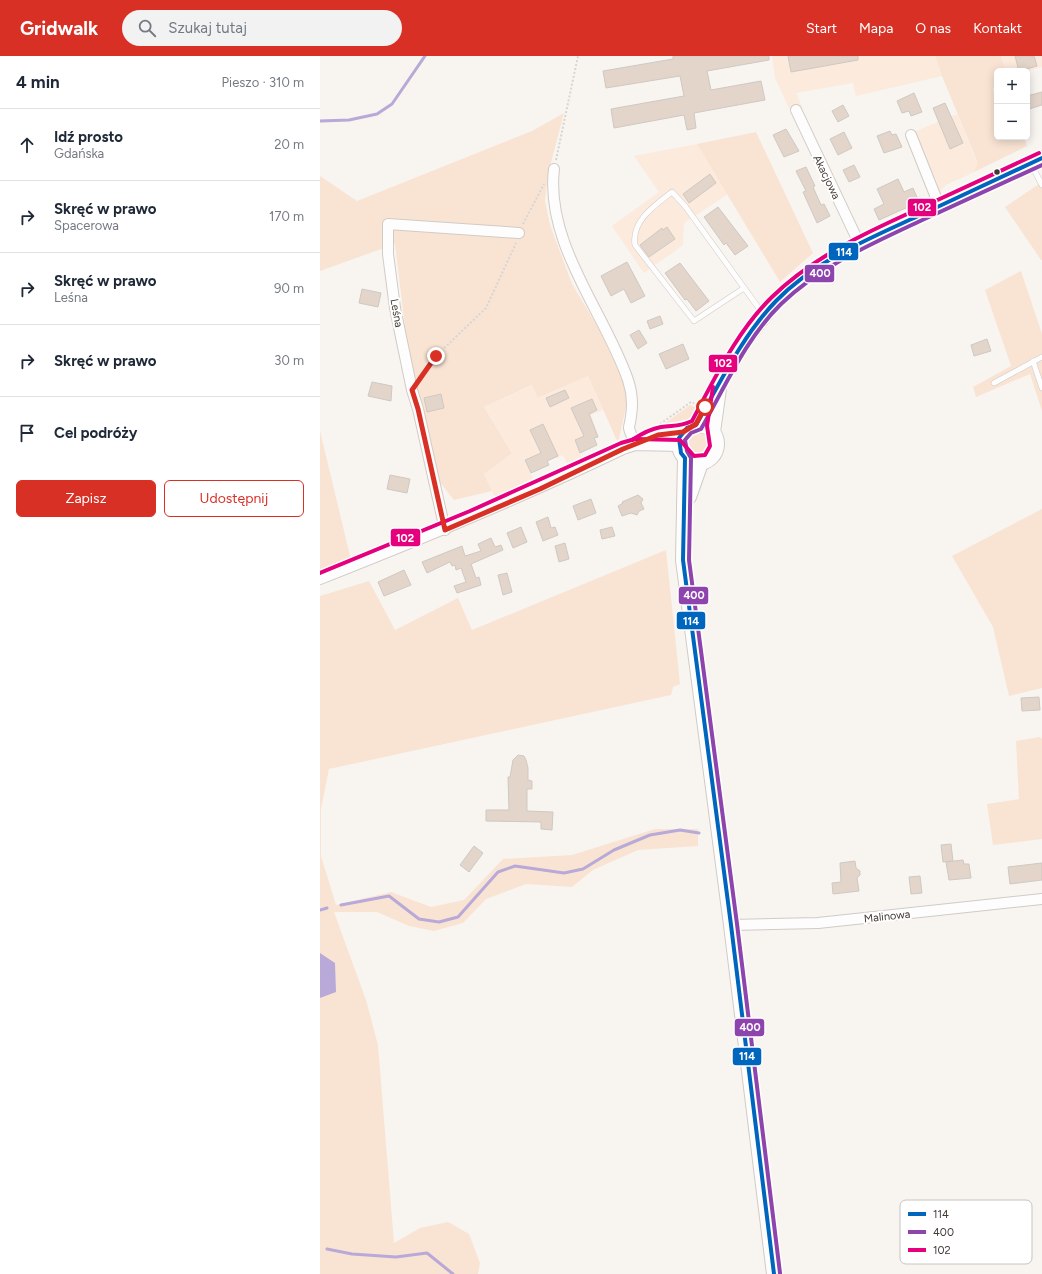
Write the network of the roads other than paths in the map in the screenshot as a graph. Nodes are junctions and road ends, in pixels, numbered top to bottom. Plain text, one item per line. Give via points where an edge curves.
1 (796, 110) dead end
2 (910, 135) dead end
3 (1036, 160) edge
4 (554, 170) road end
5 (1042, 185) edge
6 (939, 205) junction
7 (519, 233) road end
8 (859, 243) junction
9 (744, 288) junction
10 (764, 315) junction
11 (1042, 357) edge
12 (1033, 361) junction
13 (994, 383) dead end
14 (720, 384) junction
15 (1042, 388) edge
16 (696, 424) junction
17 (683, 432) junction
18 (713, 432) junction
19 (635, 445) junction
20 (678, 446) junction
21 (685, 458) junction
22 (701, 463) junction
23 (685, 509) junction
24 (445, 530) junction
25 (320, 579) edge
26 (1042, 899) edge
27 (731, 925) junction
28 (774, 1274) edge

1 - 8 street, Akacjowa
2 - 6 street
3 - 5 lane
3 - 6 main road
4 - 19 street via 552,182 560,228 581,284 611,338 629,381 633,400 629,429
6 - 8 main road
7 - 24 street, Leśna via 388,224 388,254 395,308
8 - 10 main road via 824,262 801,279
9 - 9 lane via 694,321 635,245 634,237 648,210 672,192
9 - 10 lane
10 - 14 main road via 737,351
11 - 12 lane
12 - 13 lane
12 - 15 lane
14 - 16 main road
14 - 18 main road
16 - 17 main road
16 - 18 main road via 705,426
17 - 19 street via 645,438
17 - 20 main road
18 - 22 main road via 717,447 708,460
19 - 20 street
19 - 24 street
20 - 21 main road
21 - 22 main road
21 - 23 main road
22 - 23 main road
23 - 27 main road via 683,560
24 - 25 street
26 - 27 street, Malinowa via 818,923
27 - 28 main road

